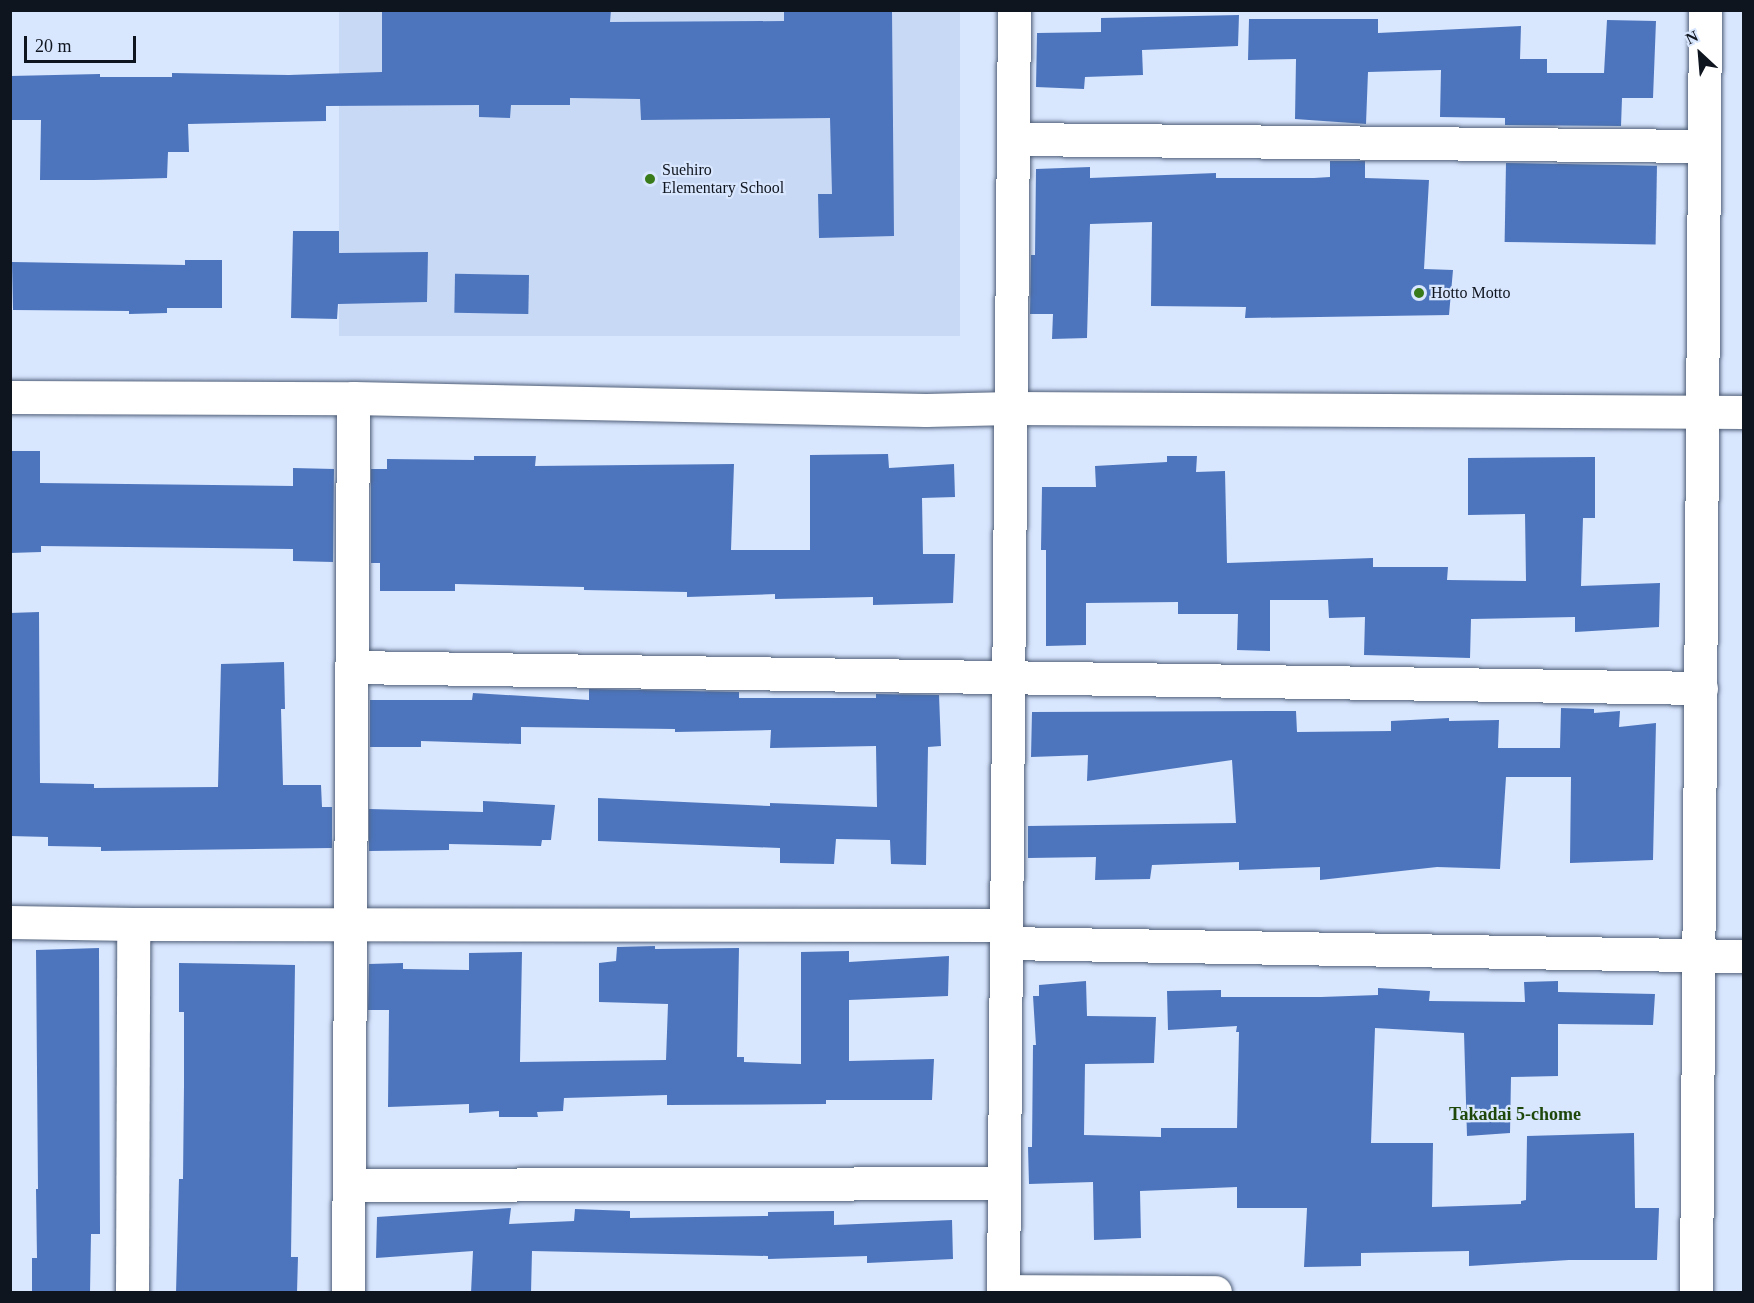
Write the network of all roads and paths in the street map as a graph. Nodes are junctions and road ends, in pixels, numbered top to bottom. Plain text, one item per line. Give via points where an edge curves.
1 (1014, 10) edge
2 (1705, 10) edge
3 (1013, 139) junction
4 (1704, 146) junction
5 (10, 396) edge
6 (353, 398) junction
7 (1011, 408) junction
8 (1704, 412) junction
9 (1743, 412) edge
10 (351, 667) junction
11 (1008, 679) junction
12 (1701, 688) junction
13 (10, 922) edge
14 (133, 924) junction
15 (349, 925) junction
16 (1006, 934) junction
17 (1699, 955) junction
18 (1743, 957) edge
19 (1004, 1184) junction
20 (349, 1185) junction
21 (1003, 1292) edge
22 (132, 1293) edge
23 (348, 1293) edge
24 (1215, 1293) edge
25 (1696, 1293) edge

1 - 3 street
2 - 4 street
3 - 4 street
3 - 7 street
4 - 8 street
5 - 6 street
6 - 7 street via 915,410
6 - 10 street
7 - 8 street
7 - 11 street
8 - 9 street
8 - 12 street
10 - 11 street
10 - 15 street
11 - 12 street
11 - 16 street
12 - 17 street
13 - 14 street
14 - 15 street
14 - 22 street
15 - 16 street
15 - 20 street
16 - 17 street
16 - 19 street
17 - 18 street
17 - 25 street
19 - 20 street
19 - 21 street
20 - 23 street
21 - 24 street

